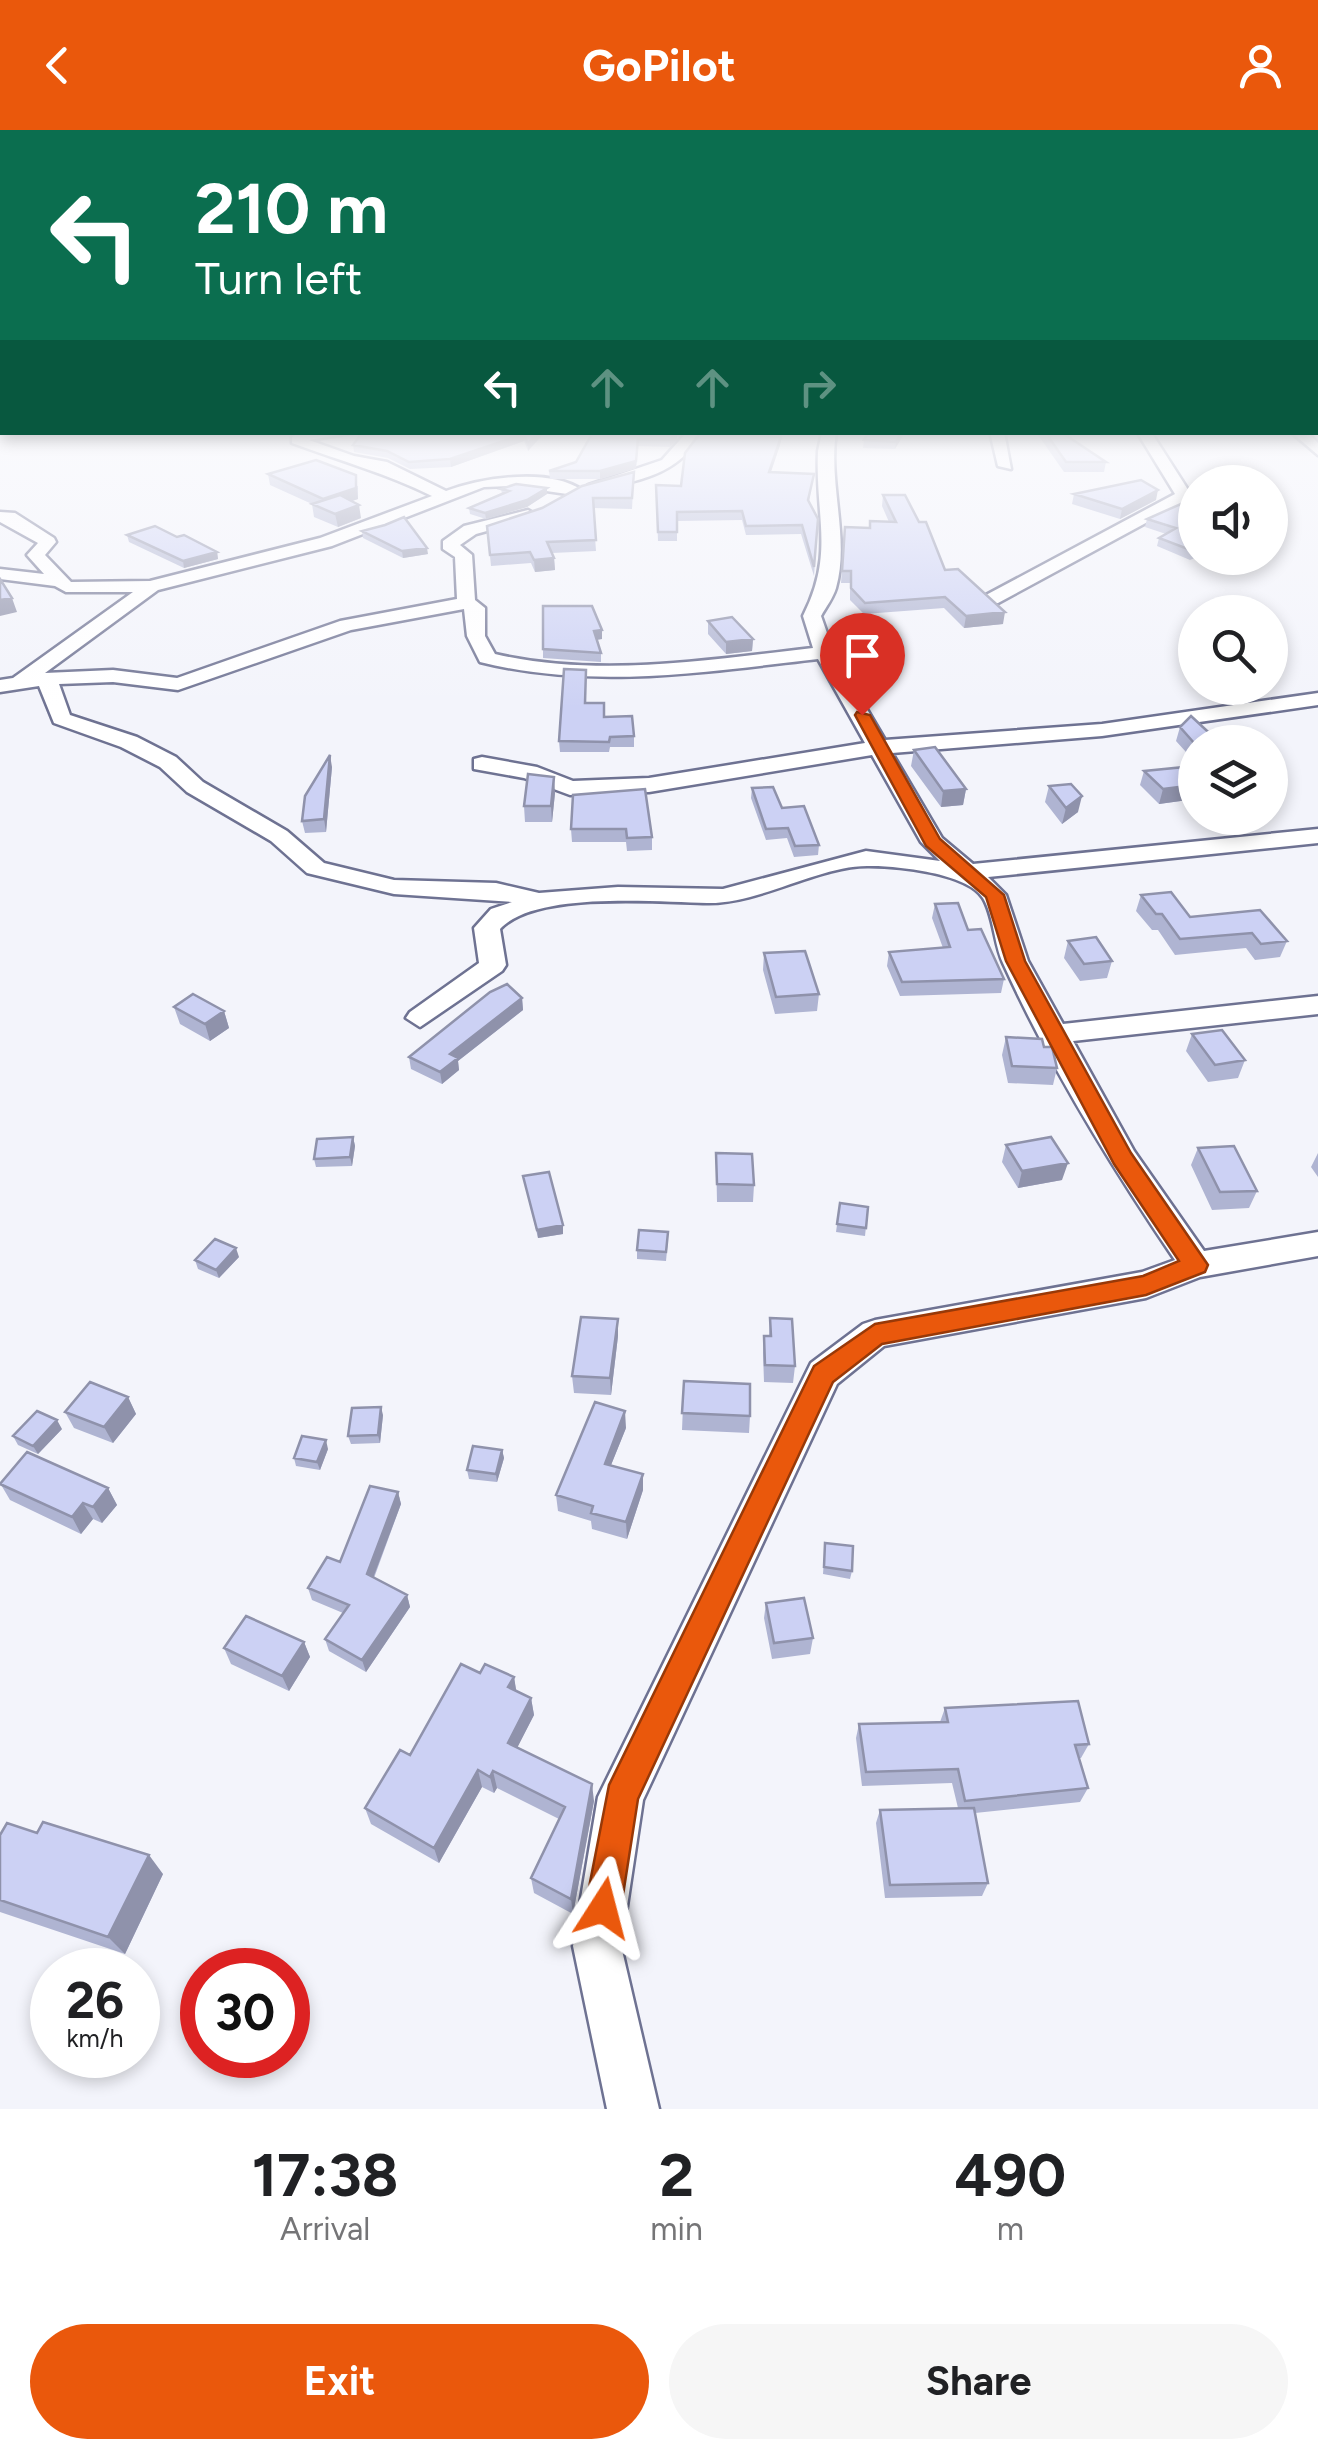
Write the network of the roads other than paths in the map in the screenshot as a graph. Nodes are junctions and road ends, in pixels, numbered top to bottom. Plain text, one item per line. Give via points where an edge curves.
1 (20, 523) edge
2 (372, 523) edge
3 (503, 523) edge
4 (827, 523) edge
5 (1133, 523) edge
6 (0, 574) edge
7 (57, 581) junction
8 (152, 586) junction
9 (992, 598) edge
10 (466, 603) junction
11 (824, 653) junction
12 (47, 678) junction
13 (20, 682) junction
14 (0, 686) edge
15 (1318, 699) edge
16 (882, 746) junction
17 (482, 764) dead end
18 (1318, 836) edge
19 (968, 872) junction
20 (539, 901) junction
21 (1318, 1005) edge
22 (420, 1018) dead end
23 (1055, 1034) junction
24 (1318, 1244) edge
25 (1196, 1265) junction
26 (633, 2109) edge

1 - 7 street via 48,542 36,555
2 - 8 street via 326,542
3 - 10 street via 449,545 463,555
4 - 11 street via 826,590 812,616
5 - 9 street
6 - 7 street
7 - 8 street via 81,590
8 - 13 street
10 - 11 street via 476,608 476,636 487,658 534,670 660,671
10 - 12 street via 347,625 178,684 113,676
11 - 16 street
12 - 13 street
12 - 20 street via 61,719 168,762 316,868 394,887 496,890
13 - 14 street
15 - 16 street via 1102,730
16 - 17 street via 649,785 570,788
16 - 19 street via 932,842
18 - 19 street
19 - 20 street via 866,858 723,896
19 - 23 street via 994,895 1016,961
20 - 22 street via 492,920 493,965 435,999
21 - 23 street
23 - 25 street via 1122,1158
24 - 25 street
25 - 26 street via 1146,1285 875,1334 824,1374 621,1797 597,1946

